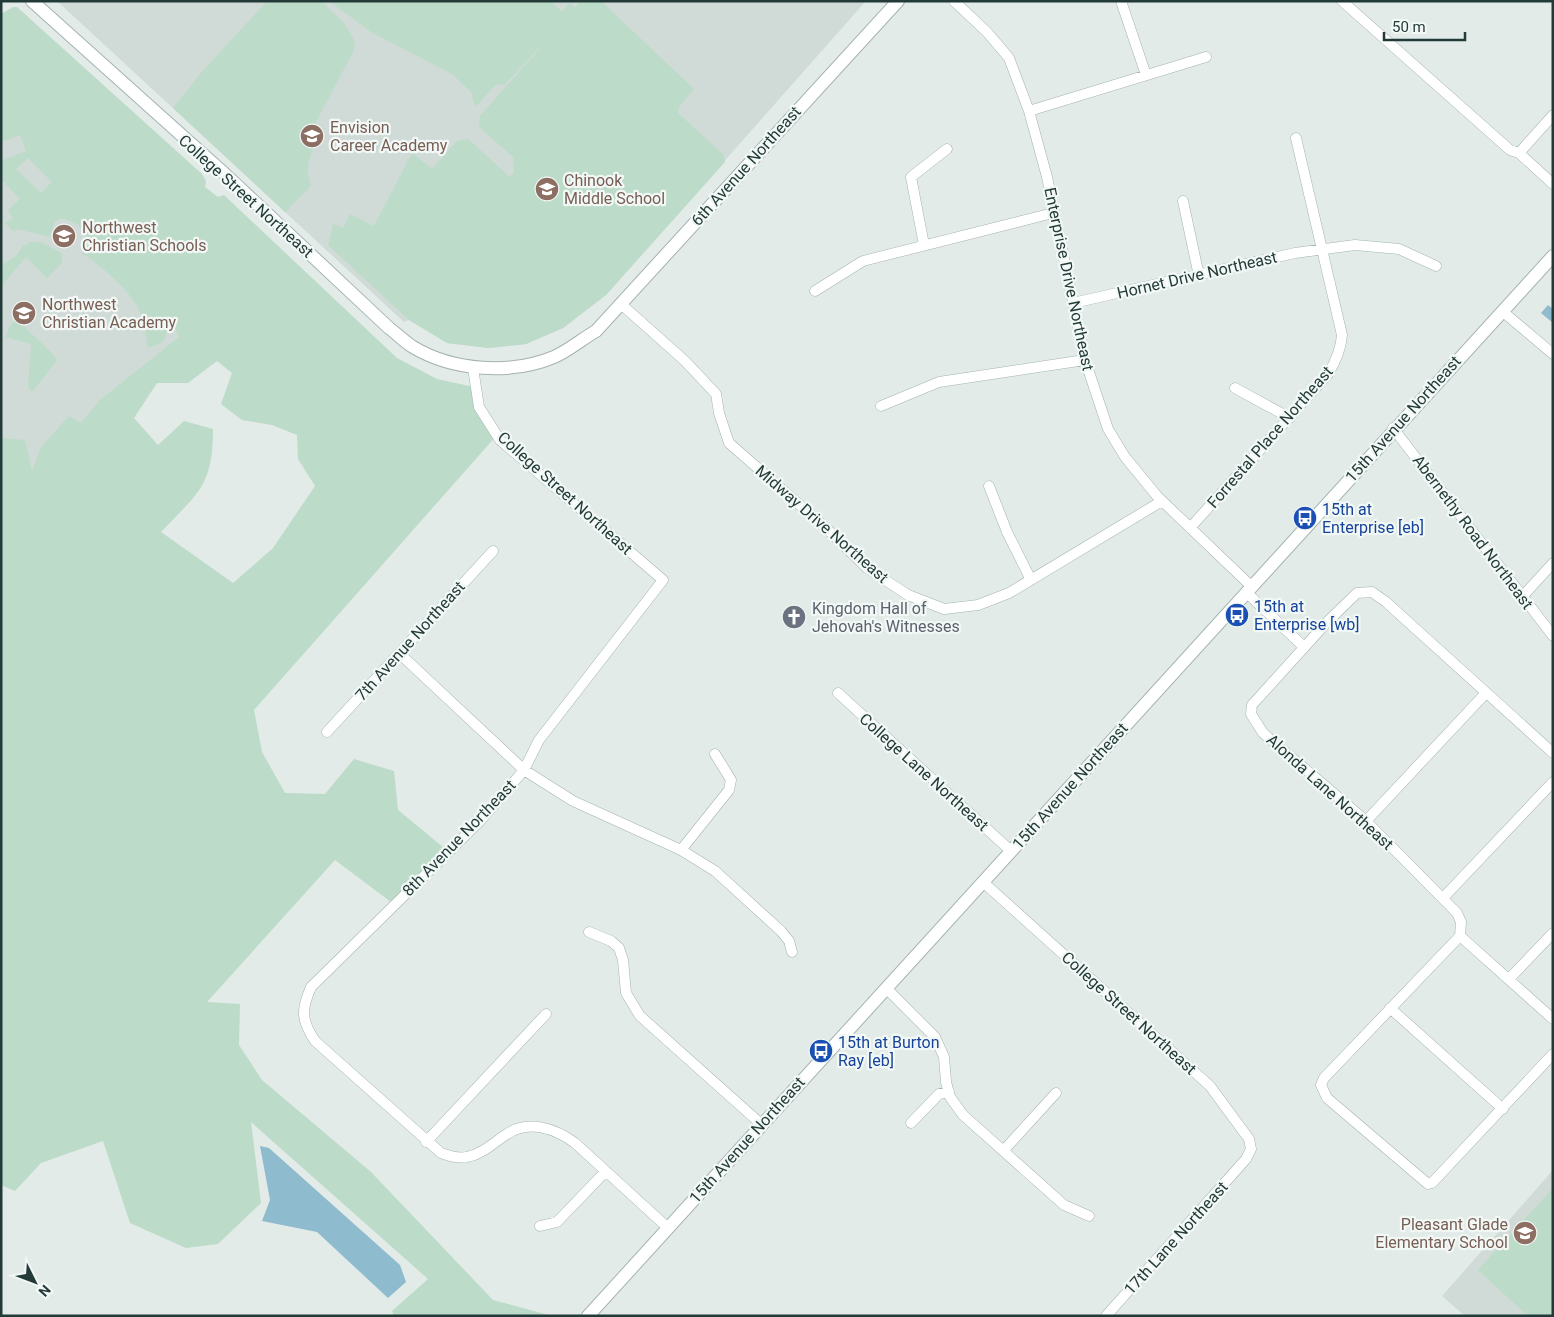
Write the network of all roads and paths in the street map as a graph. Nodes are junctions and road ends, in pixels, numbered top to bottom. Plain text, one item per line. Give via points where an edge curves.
1 (32, 1) edge
2 (898, 1) edge
3 (954, 1) edge
4 (1121, 1) edge
5 (1342, 1) edge
6 (1206, 57) dead end
7 (1146, 75) junction
8 (1029, 111) junction
9 (1553, 115) edge
10 (1296, 138) dead end
11 (948, 149) dead end
12 (1519, 153) junction
13 (1553, 184) edge
14 (1183, 201) dead end
15 (1053, 213) junction
16 (924, 245) junction
17 (1321, 250) junction
18 (1553, 256) edge
19 (1436, 266) dead end
20 (1199, 276) junction
21 (815, 291) dead end
22 (1073, 303) junction
23 (621, 304) junction
24 (1502, 311) junction
25 (596, 331) joint
26 (1553, 354) edge
27 (1085, 360) junction
28 (473, 368) junction
29 (1234, 388) dead end
30 (881, 406) dead end
31 (1290, 418) junction
32 (1393, 428) junction
33 (989, 486) dead end
34 (1162, 501) junction
35 (1190, 528) junction
36 (493, 551) dead end
37 (1553, 563) edge
38 (663, 580) joint
39 (1031, 580) junction
40 (1249, 589) junction
41 (1522, 597) junction
42 (1553, 636) edge
43 (1304, 647) junction
44 (399, 653) junction
45 (838, 693) dead end
46 (1485, 694) junction
47 (327, 732) dead end
48 (1553, 753) edge
49 (715, 754) dead end
50 (524, 770) junction
51 (1553, 782) edge
52 (1366, 822) junction
53 (682, 850) junction
54 (1011, 851) junction
55 (983, 882) junction
56 (1443, 898) junction
57 (589, 932) dead end
58 (1553, 933) edge
59 (1460, 936) junction
60 (792, 952) dead end
61 (1508, 979) junction
62 (886, 988) junction
63 (1390, 1008) junction
64 (546, 1014) dead end
65 (1553, 1019) edge
66 (1553, 1054) edge
67 (949, 1092) junction
68 (1056, 1093) dead end
69 (1503, 1109) junction
70 (911, 1123) dead end
71 (761, 1124) junction
72 (426, 1142) junction
73 (1004, 1150) junction
74 (1246, 1160) joint
75 (606, 1172) junction
76 (1089, 1216) dead end
77 (540, 1226) dead end
78 (667, 1227) junction
79 (588, 1316) edge
80 (1106, 1316) edge

1 - 28 street, College Street Northeast via 389,328 413,347
2 - 23 street, 6th Avenue Northeast
3 - 8 street, Enterprise Drive Northeast via 1009,58
4 - 7 street
5 - 12 street via 1510,150
6 - 7 street
7 - 8 street
8 - 15 street, Enterprise Drive Northeast
9 - 12 street
10 - 17 street, Forrestal Place Northeast
11 - 16 street via 910,177
12 - 13 street
14 - 20 street
15 - 16 street
15 - 22 street, Enterprise Drive Northeast
16 - 21 street via 863,260
17 - 19 street, Hornet Drive Northeast via 1355,245 1399,249
17 - 20 street, Hornet Drive Northeast
17 - 31 street, Forrestal Place Northeast via 1342,335 1341,344 1336,362 1328,374
18 - 24 street, 15th Avenue Northeast
20 - 22 street, Hornet Drive Northeast
22 - 27 street, Enterprise Drive Northeast
23 - 25 street, 6th Avenue Northeast
23 - 39 street, Midway Drive Northeast via 685,361 716,394 729,443 867,568 908,595 944,609 978,605
24 - 26 street
24 - 32 street, 15th Avenue Northeast
25 - 28 street, College Street Northeast via 555,357 526,366
27 - 30 street via 939,382
27 - 34 street, Enterprise Drive Northeast via 1108,429 1125,457
28 - 38 street, College Street Northeast via 478,407 500,440
29 - 31 street
31 - 35 street, Forrestal Place Northeast
32 - 40 street, 15th Avenue Northeast
32 - 41 street, Abernethy Road Northeast
33 - 39 street
34 - 35 street, Enterprise Drive Northeast
34 - 39 street, Midway Drive Northeast
35 - 40 street, Enterprise Drive Northeast
36 - 44 street, 7th Avenue Northeast
37 - 41 street
38 - 50 street, 8th Avenue Northeast via 539,740
40 - 43 street
40 - 54 street, 15th Avenue Northeast
41 - 42 street, Abernethy Road Northeast
43 - 46 street, Alonda Lane Northeast via 1357,593 1372,592
43 - 52 street, Alonda Lane Northeast via 1252,705 1251,714 1263,733
44 - 47 street, 7th Avenue Northeast
44 - 50 street
45 - 54 street, College Lane Northeast
46 - 48 street, Alonda Lane Northeast
46 - 52 street
49 - 53 street via 731,780 729,790
50 - 53 street via 573,801
50 - 72 street, 8th Avenue Northeast via 480,821 311,987 304,1002 306,1027 315,1041
51 - 56 street
52 - 56 street, Alonda Lane Northeast
53 - 60 street via 715,871 781,931
54 - 55 street, 15th Avenue Northeast
55 - 62 street, 15th Avenue Northeast
55 - 74 street, College Street Northeast via 1210,1086 1249,1139 1251,1150
56 - 59 street, Alonda Lane Northeast via 1457,913 1461,922
57 - 71 street via 619,948 626,993 640,1016
58 - 61 street
59 - 61 street
59 - 63 street
61 - 65 street
62 - 67 street via 935,1037 944,1057
62 - 71 street, 15th Avenue Northeast
63 - 69 street
63 - 69 street via 1324,1078 1321,1085 1327,1098 1428,1184
64 - 72 street
66 - 69 street
67 - 70 street via 939,1094
67 - 73 street via 963,1114
68 - 73 street
71 - 78 street, 15th Avenue Northeast
72 - 75 street via 441,1153 467,1158 484,1151 509,1132 528,1126 546,1128 575,1142
73 - 76 street via 1064,1205
74 - 80 street, 17th Lane Northeast
75 - 77 street via 557,1222
75 - 78 street
78 - 79 street, 15th Avenue Northeast

